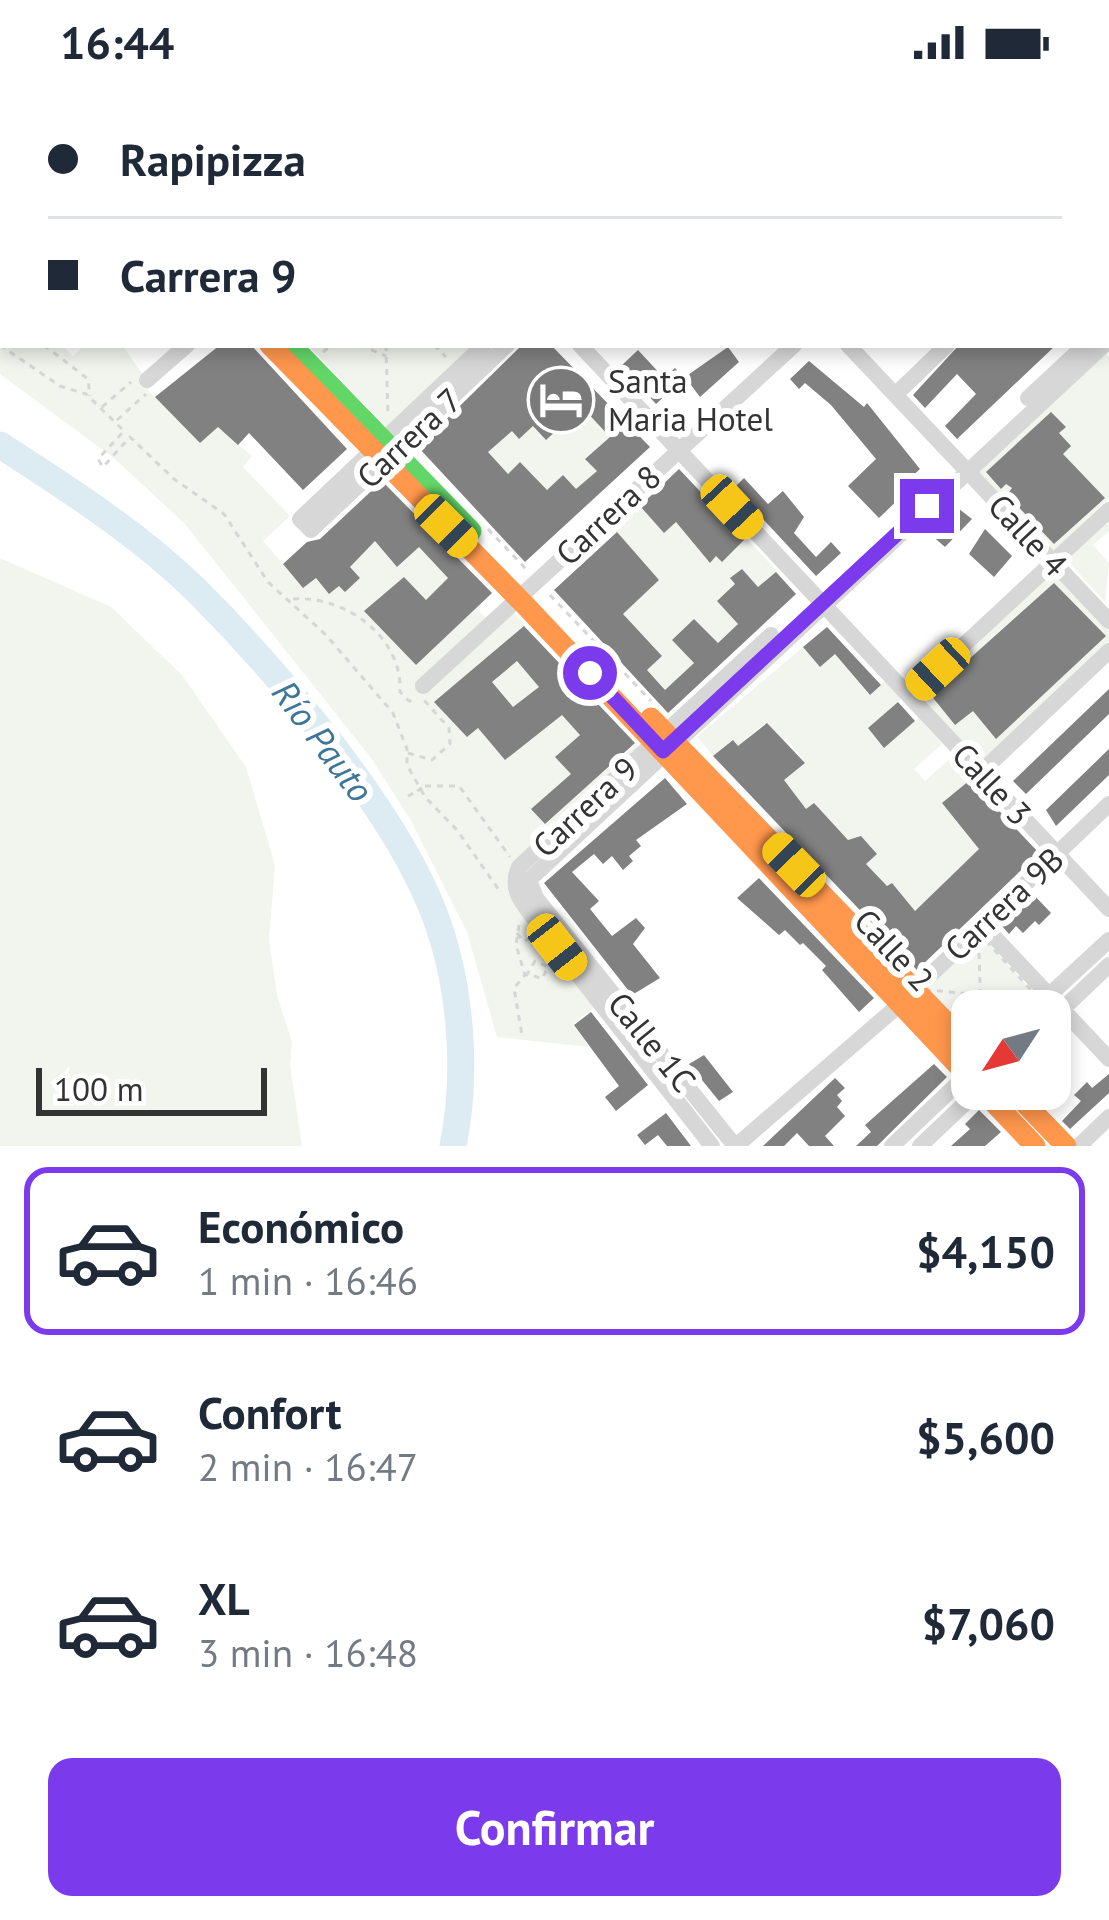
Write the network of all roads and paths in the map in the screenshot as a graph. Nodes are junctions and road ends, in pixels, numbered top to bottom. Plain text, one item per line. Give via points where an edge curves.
1 (4, 348) edge
2 (48, 348) edge
3 (184, 348) edge
4 (273, 348) edge
5 (294, 348) edge
6 (328, 348) edge
7 (367, 348) edge
8 (386, 348) edge
9 (437, 348) edge
10 (481, 348) edge
11 (503, 348) edge
12 (583, 348) edge
13 (791, 348) edge
14 (851, 348) edge
15 (944, 348) edge
16 (1081, 348) edge
17 (1102, 348) edge
18 (322, 353) dead end
19 (386, 356) junction
20 (452, 363) dead end
21 (147, 380) dead end
22 (896, 395) junction
23 (90, 398) junction
24 (124, 431) junction
25 (130, 437) junction
26 (384, 446) junction
27 (678, 449) junction
28 (963, 466) junction
29 (1109, 509) edge
30 (306, 524) dead end
31 (1055, 563) junction
32 (524, 595) junction
33 (288, 599) junction
34 (818, 599) junction
35 (1109, 621) edge
36 (1109, 651) edge
37 (423, 686) dead end
38 (909, 696) junction
39 (664, 741) junction
40 (407, 752) junction
41 (981, 772) junction
42 (408, 796) dead end
43 (1109, 804) edge
44 (1058, 854) junction
45 (520, 876) junction
46 (509, 901) dead end
47 (1109, 909) edge
48 (520, 916) dead end
49 (979, 928) junction
50 (1109, 940) edge
51 (1109, 964) edge
52 (981, 990) edge
53 (1032, 990) edge
54 (1043, 990) edge
55 (1054, 990) edge
56 (951, 992) edge
57 (907, 997) junction
58 (1071, 1001) edge
59 (1071, 1027) edge
60 (951, 1032) edge
61 (522, 1035) dead end
62 (951, 1052) edge
63 (1109, 1058) edge
64 (951, 1099) edge
65 (951, 1109) edge
66 (1001, 1110) edge
67 (1031, 1110) edge
68 (1109, 1117) edge
69 (712, 1146) edge
70 (736, 1146) edge
71 (892, 1146) edge
72 (920, 1146) edge
73 (1035, 1146) edge
74 (1066, 1146) edge
75 (1079, 1146) edge

1 - 23 path
2 - 23 path via 88,379
3 - 21 street
4 - 26 street, Calle 2
5 - 26 street, Calle 2
6 - 18 path
7 - 19 path
8 - 19 path
9 - 20 path
10 - 26 street, Carrera 7
11 - 26 street, Carrera 7
12 - 27 street, Calle 3
13 - 27 street, Carrera 8
14 - 22 street, Calle 4
15 - 22 street
16 - 28 street, Carrera 9
17 - 28 street, Carrera 9
19 - 26 path
22 - 28 street, Calle 4
23 - 24 path
24 - 25 path
24 - 25 path via 98,463 106,467
25 - 33 path via 224,514 266,580
26 - 30 street, Carrera 7
26 - 32 street, Calle 2
27 - 32 street, Carrera 8
27 - 34 street, Calle 3
28 - 31 street, Calle 4
28 - 34 street, Carrera 9
29 - 31 street
31 - 35 street, Calle 4
31 - 38 street
32 - 37 street, Carrera 8
32 - 39 street, Calle 2
33 - 40 path via 393,713
33 - 40 path via 353,611 389,647 401,694 422,698 451,733 435,759
34 - 38 street, Calle 3
34 - 39 street, Carrera 9
36 - 41 street
38 - 41 street, Calle 3
39 - 45 street, Carrera 9
39 - 57 street, Calle 2
40 - 46 path via 425,797
41 - 44 street, Calle 3
42 - 45 path, bridge via 459,786
43 - 44 street, Carrera 9B
44 - 47 street, Calle 3
44 - 49 street, Carrera 9B
45 - 69 street, Calle 1C via 517,895
45 - 70 street, Calle 1C
48 - 61 path via 515,937 526,976 514,988
49 - 52 path
49 - 53 path
49 - 54 street
49 - 56 path via 920,989
49 - 57 street, Carrera 9B
50 - 55 street
51 - 58 street
57 - 60 street, Calle 2
57 - 62 street, Calle 2
57 - 70 street, Carrera 9B
59 - 63 street
64 - 71 street
65 - 72 street
66 - 73 street, Calle 2
67 - 74 street
68 - 75 street

